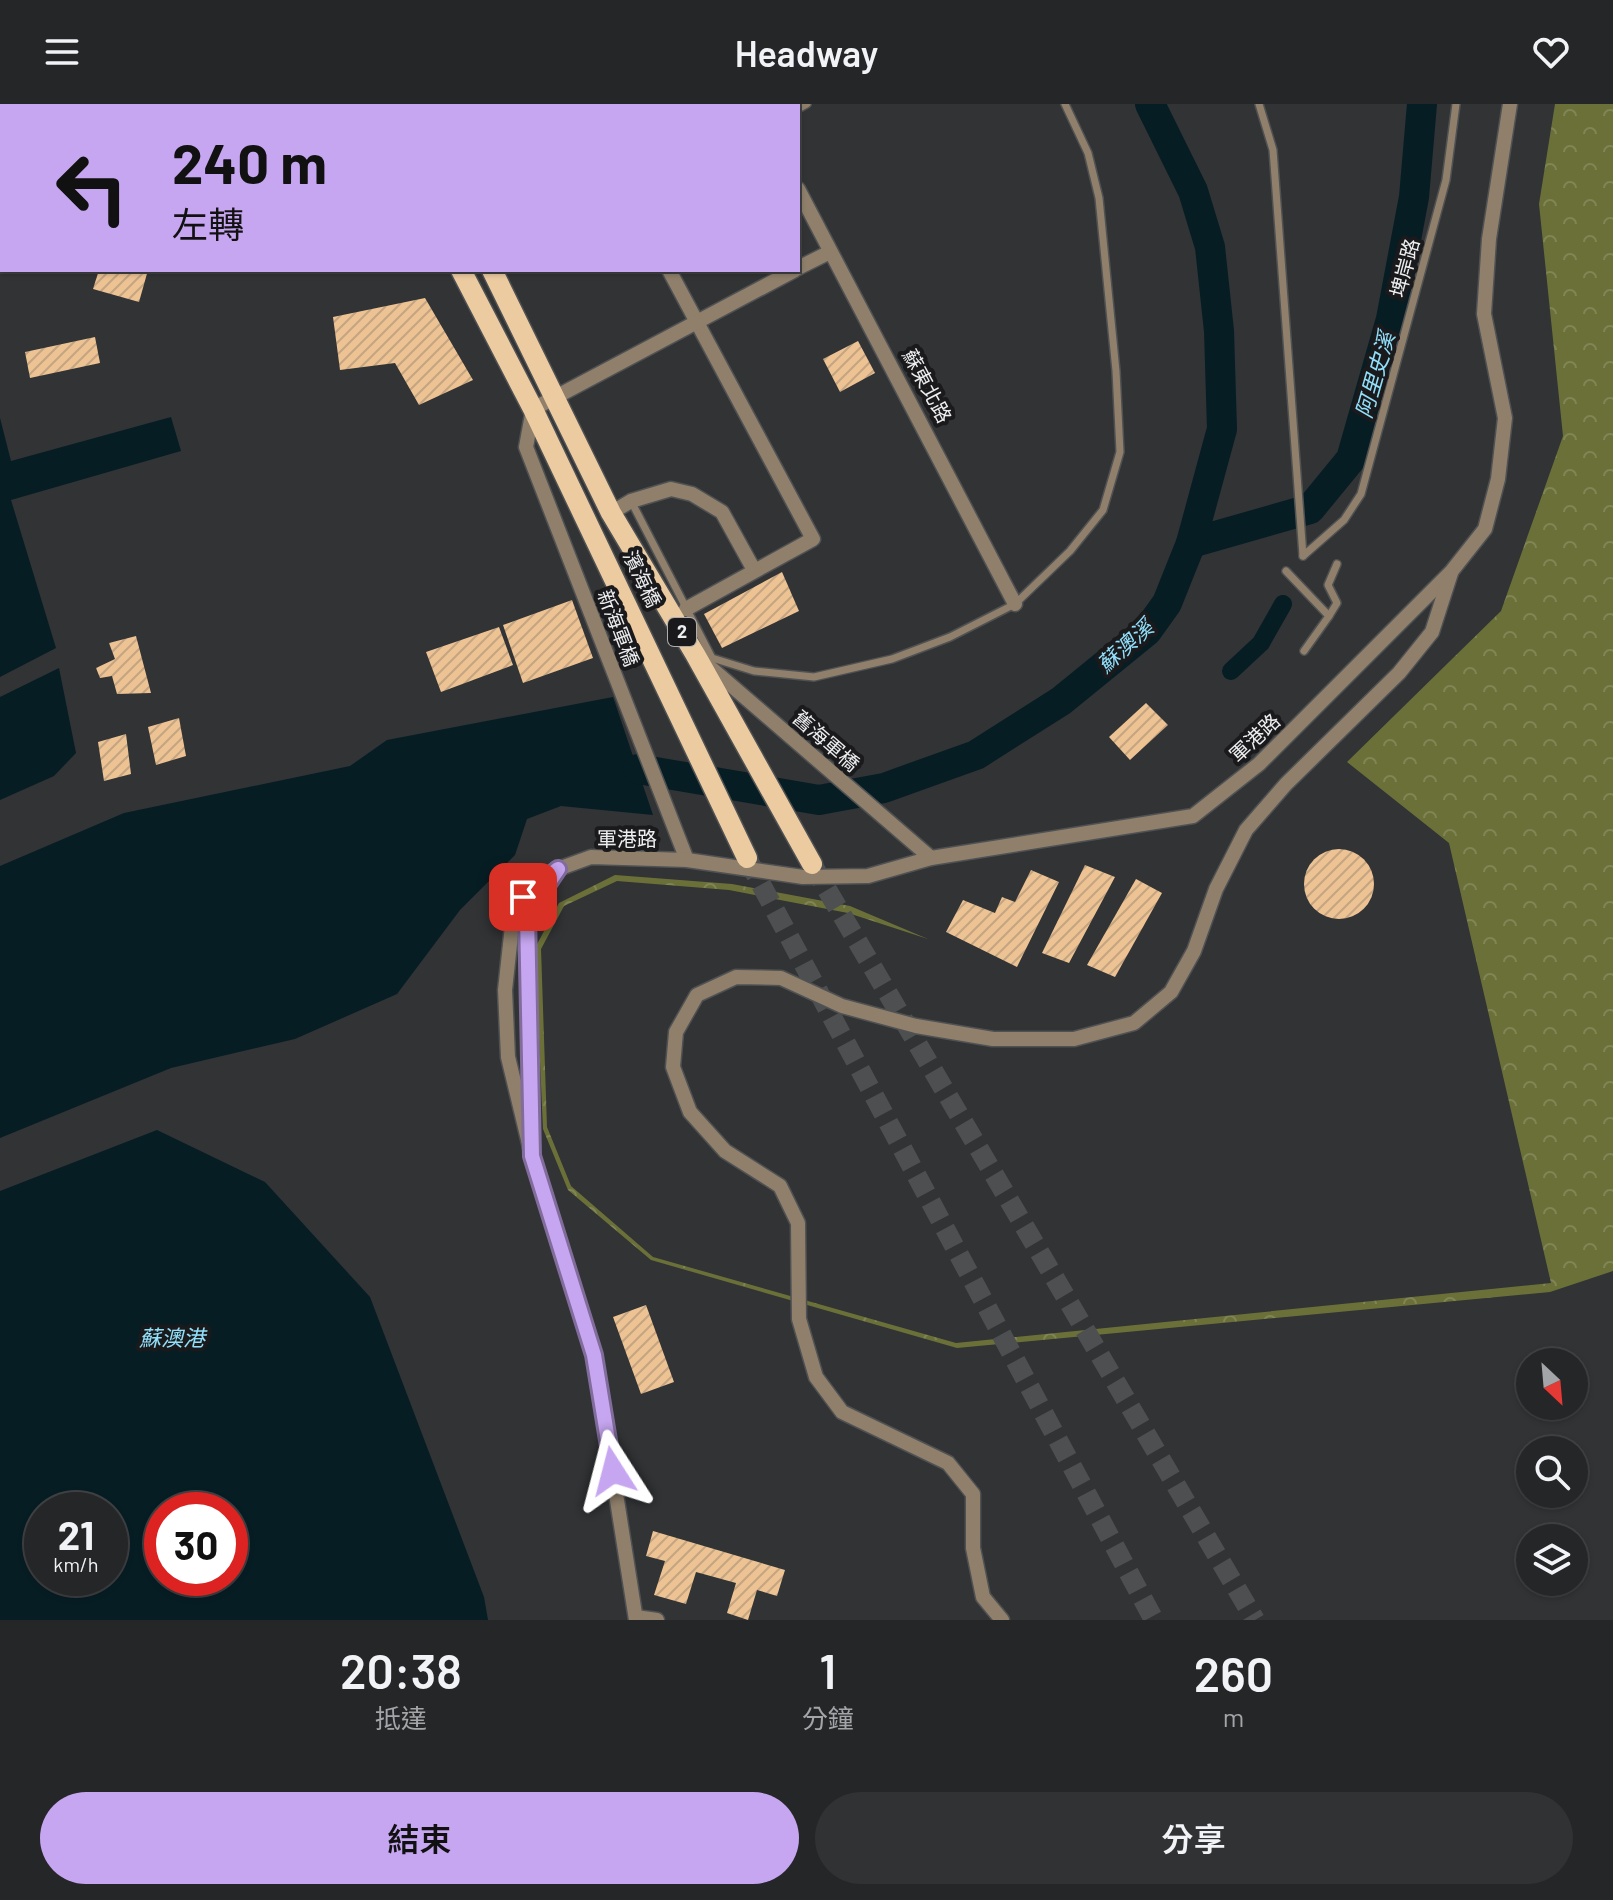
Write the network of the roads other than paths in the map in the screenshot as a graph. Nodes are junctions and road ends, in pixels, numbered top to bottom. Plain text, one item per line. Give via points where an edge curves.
1 (1065, 104) edge
2 (1259, 104) edge
3 (1456, 104) edge
4 (1510, 104) edge
5 (800, 193) edge
6 (830, 252) junction
7 (800, 267) edge
8 (492, 272) edge
9 (496, 272) edge
10 (670, 272) edge
11 (790, 272) edge
12 (465, 278) edge
13 (694, 321) junction
14 (556, 398) junction
15 (533, 409) junction
16 (631, 501) junction
17 (611, 513) junction
18 (1337, 564) dead end
19 (754, 570) junction
20 (1286, 571) dead end
21 (1451, 572) junction
22 (1015, 604) junction
23 (686, 609) junction
24 (1329, 616) junction
25 (1304, 651) dead end
26 (695, 654) junction
27 (747, 858) tunnel mouth
28 (931, 858) junction
29 (687, 860) junction
30 (812, 864) tunnel mouth
31 (558, 869) junction
32 (532, 1156) junction
33 (636, 1618) edge
34 (657, 1620) edge
35 (1002, 1620) edge

1 - 22 lane via 1088,153 1099,198 1120,452 1103,510
2 - 3 lane, 埤岸路 via 1273,150 1303,556 1344,520 1361,494 1446,180
4 - 21 street, 軍港路 via 1489,239 1484,314 1505,418 1498,479 1485,529
5 - 6 street, 蘇東北路
6 - 7 street
6 - 22 street, 蘇東北路
8 - 12 lane
9 - 14 main road, 2
10 - 13 street
11 - 13 street
12 - 15 main road, 2
13 - 14 street
13 - 19 street via 813,539
14 - 15 street
14 - 17 main road, 2
15 - 27 main road, 濱海橋 / 2
15 - 29 street, 新海軍橋 via 526,447
16 - 17 street
16 - 19 street via 671,489 692,494 722,512
16 - 23 lane
17 - 26 main road, 2
18 - 24 lane via 1328,585 1337,603
19 - 23 street
20 - 24 lane
21 - 28 street, 軍港路 via 1259,764 1193,816
21 - 35 street via 1432,632 1399,673 1246,830 1171,992 1134,1023 1074,1039 993,1039 842,1006 781,978 736,977 697,995 676,1032 673,1067 690,1112 725,1151 780,1186 798,1223 799,1319 816,1377 842,1412 948,1463 973,1494 973,1548 983,1597
22 - 23 lane via 892,659 814,677 754,671 712,658
24 - 25 lane
26 - 28 street, 舊海軍橋
26 - 30 main road, 2
28 - 29 street, 軍港路 via 868,876 816,877
29 - 31 street, 軍港路 via 591,857
31 - 32 street via 527,915
31 - 32 street via 523,897 512,926 505,990 508,1057
32 - 33 street via 594,1355
33 - 34 street

